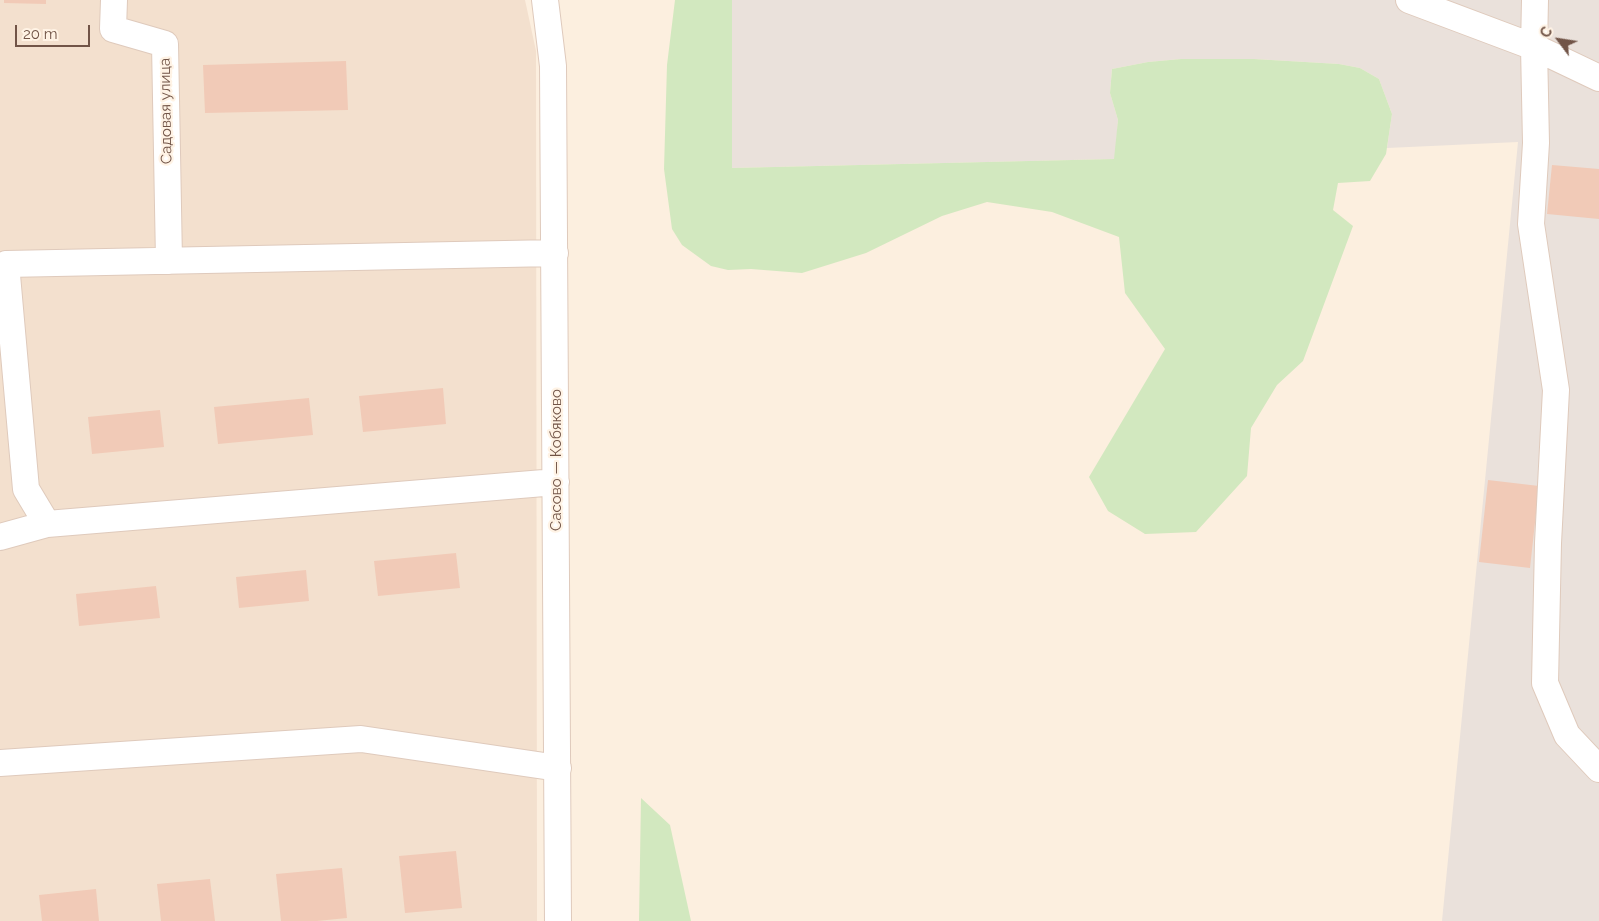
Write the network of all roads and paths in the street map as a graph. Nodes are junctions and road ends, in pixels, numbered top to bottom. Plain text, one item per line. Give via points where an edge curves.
1 (114, 0) edge
2 (545, 0) edge
3 (1409, 0) edge
4 (1535, 0) edge
5 (1534, 47) junction
6 (1599, 78) edge
7 (555, 252) junction
8 (169, 261) junction
9 (556, 482) junction
10 (47, 524) junction
11 (0, 536) edge
12 (0, 763) edge
13 (558, 768) junction
14 (1599, 769) edge
15 (558, 921) edge

1 - 8 street, Садовая улица via 113,29 165,44
2 - 7 street, Сасово — Кобяково via 553,66
3 - 5 street
4 - 5 street
5 - 6 street
5 - 14 street via 1536,143 1532,224 1556,390 1545,683 1566,735
7 - 8 street
7 - 9 street, Сасово — Кобяково
8 - 10 street via 6,264 26,489
9 - 10 street
9 - 13 street, Сасово — Кобяково
10 - 11 street
12 - 13 street via 360,739
13 - 15 street, Сасово — Кобяково

